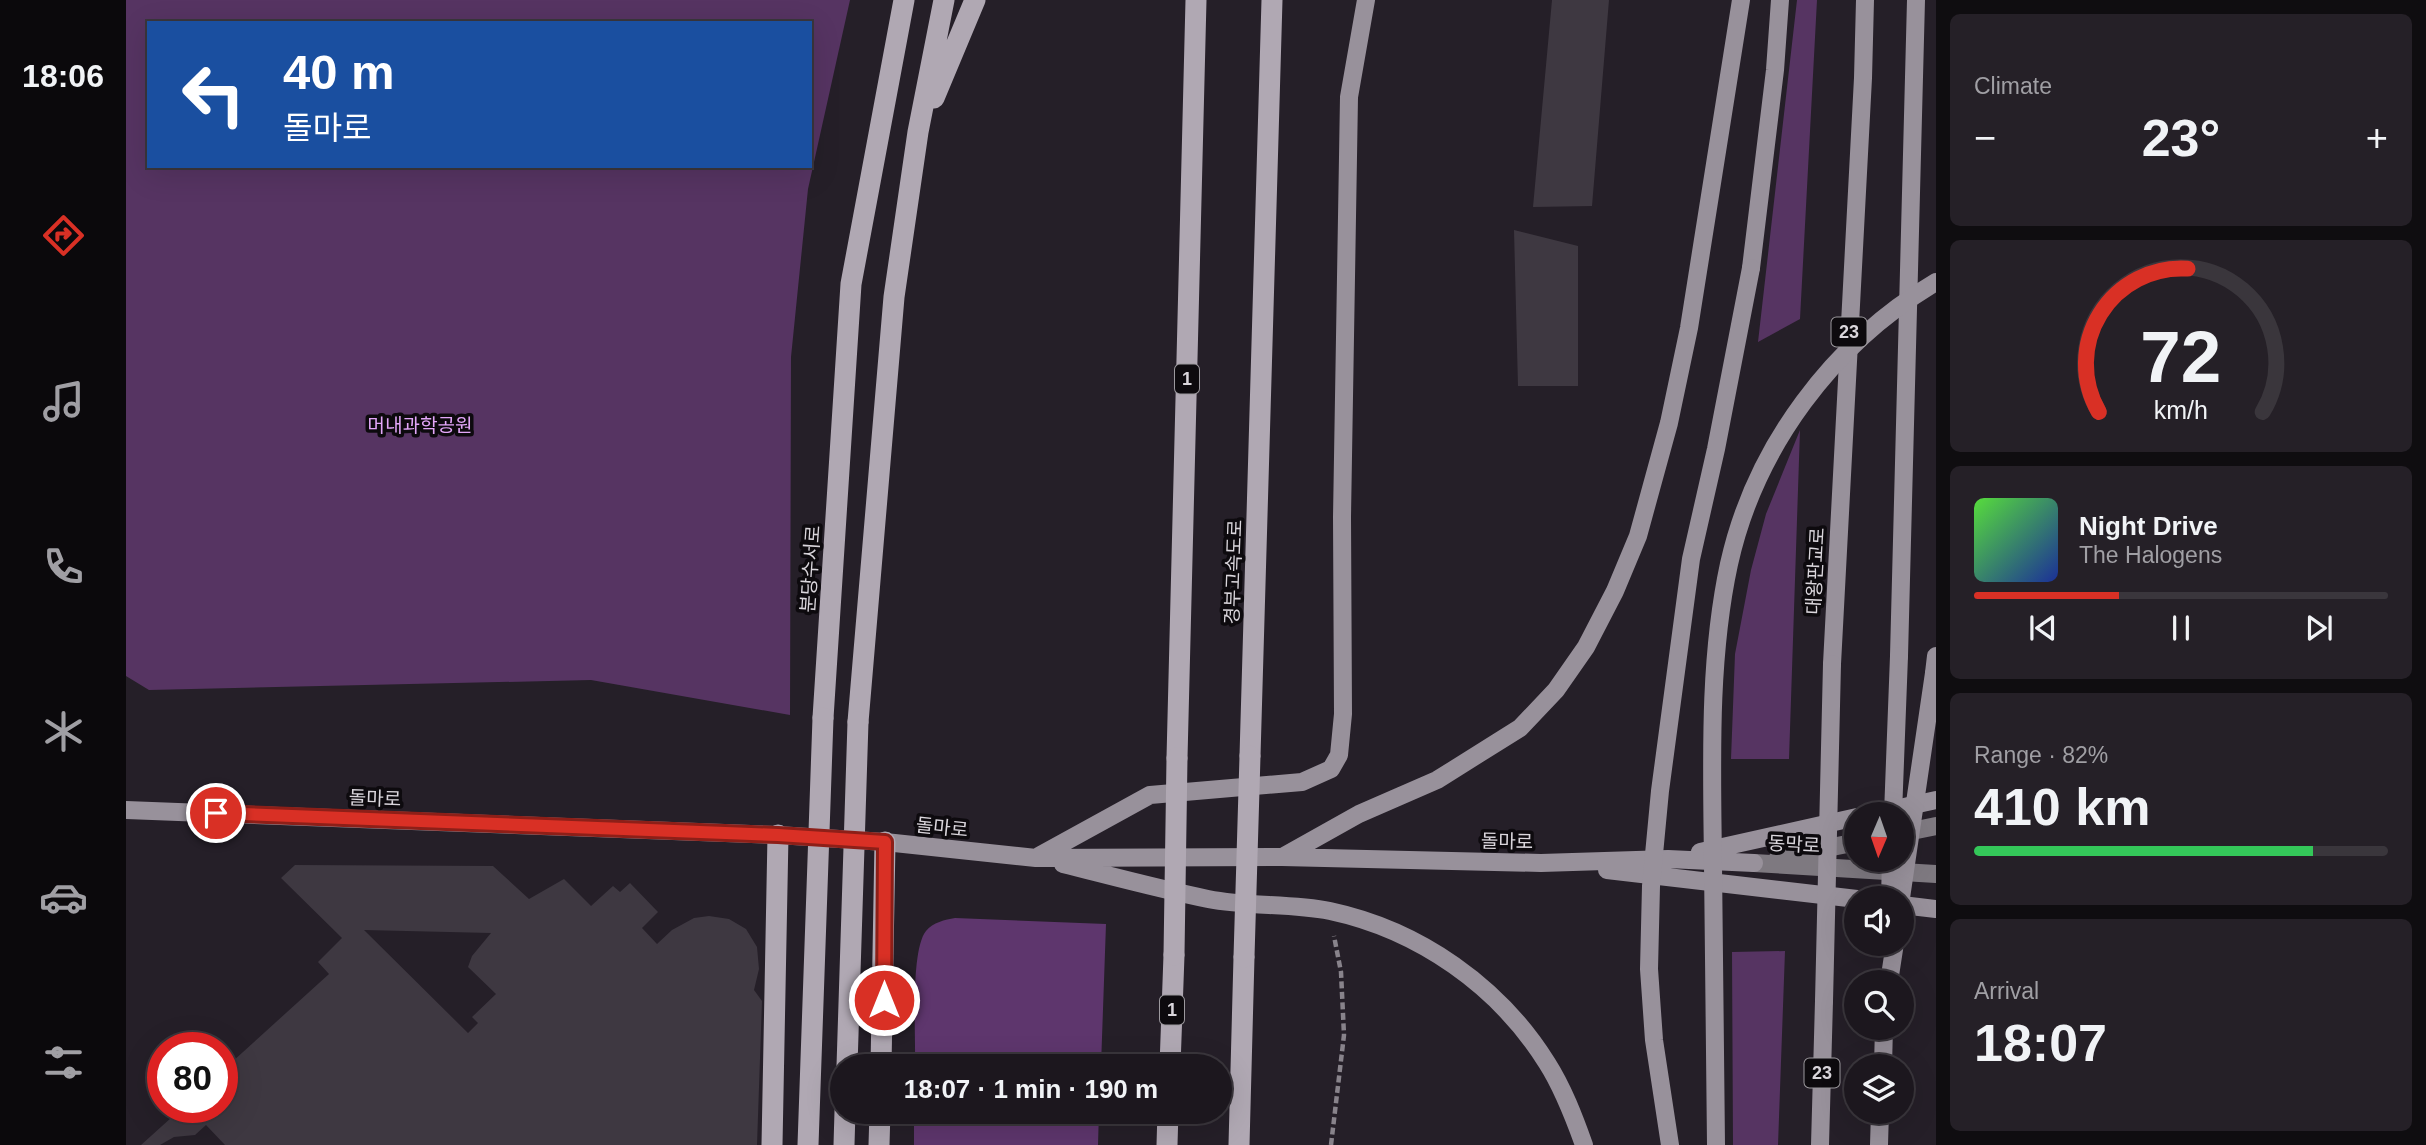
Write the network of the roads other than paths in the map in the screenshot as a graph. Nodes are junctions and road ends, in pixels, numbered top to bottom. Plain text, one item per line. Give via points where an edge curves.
1 (904, 0) edge
2 (944, 0) edge
3 (975, 0) edge
4 (1196, 0) edge
5 (1272, 0) edge
6 (1366, 0) edge
7 (1741, 0) edge
8 (1780, 0) edge
9 (1865, 0) edge
10 (1916, 0) edge
11 (918, 132) junction
12 (1936, 282) edge
13 (1935, 664) edge
14 (1936, 800) edge
15 (1893, 802) edge
16 (1914, 805) edge
17 (126, 810) edge
18 (1844, 820) edge
19 (1936, 826) edge
20 (1914, 831) edge
21 (778, 835) junction
22 (885, 842) junction
23 (1844, 845) edge
24 (1282, 857) junction
25 (1036, 858) junction
26 (1668, 859) junction
27 (1541, 863) junction
28 (1754, 863) junction
29 (1936, 874) edge
30 (1903, 886) edge
31 (1844, 898) edge
32 (1914, 906) edge
33 (1936, 909) edge
34 (847, 1054) edge
35 (881, 1054) edge
36 (1170, 1054) edge
37 (845, 1124) edge
38 (880, 1124) edge
39 (1168, 1124) edge
40 (1880, 1124) edge
41 (772, 1145) edge
42 (808, 1145) edge
43 (844, 1145) edge
44 (879, 1145) edge
45 (1167, 1145) edge
46 (1239, 1145) edge
47 (1584, 1145) edge
48 (1670, 1145) edge
49 (1716, 1145) edge
50 (1821, 1145) edge
51 (1879, 1145) edge

1 - 42 highway, 분당수서로, bridge via 851,284 823,718
2 - 11 highway
3 - 11 highway
4 - 36 highway, 1, bridge
5 - 46 highway, 경부고속도로, bridge
6 - 25 main road via 1349,97 1339,755 1331,769 1302,782 1150,795
7 - 24 main road via 1689,328 1669,423 1638,536 1586,647 1556,690 1520,728 1437,780 1359,814
8 - 48 main road, bridge via 1751,268 1691,559 1660,791 1649,969
9 - 50 main road, 대왕판교로 / 23, bridge via 1832,664
10 - 15 main road, bridge
11 - 34 highway, bridge via 894,297 858,722
12 - 49 main road, bridge via 1874,326 1839,358 1806,399 1779,439 1751,496 1730,563 1718,630 1712,764
13 - 30 main road, bridge
14 - 16 main road
17 - 21 main road, 돌마로
18 - 26 main road
19 - 20 main road
21 - 22 main road, 돌마로
21 - 41 highway
22 - 25 main road, 돌마로
22 - 35 highway
23 - 28 main road, 동막로
24 - 25 main road, 돌마로
24 - 27 main road, 돌마로
25 - 47 main road via 1210,900 1330,911 1387,929 1444,957 1519,1022 1548,1064
26 - 27 main road, 돌마로
26 - 28 main road, 돌마로
27 - 31 main road
28 - 29 main road, 동막로
32 - 33 main road
37 - 43 highway
38 - 44 highway
39 - 45 highway
40 - 51 main road

